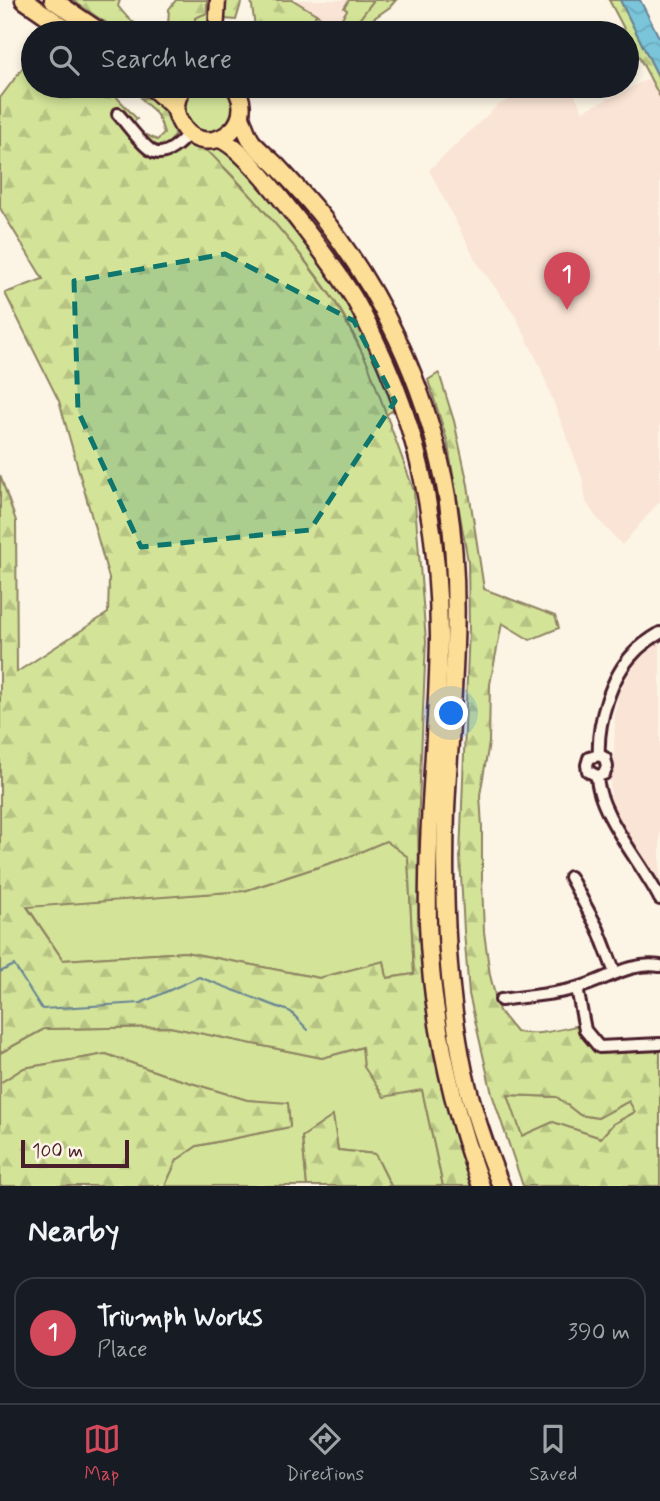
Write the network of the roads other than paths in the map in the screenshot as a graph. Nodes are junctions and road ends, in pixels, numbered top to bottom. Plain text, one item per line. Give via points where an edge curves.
1 (24, 0) edge
2 (53, 0) edge
3 (218, 0) edge
4 (55, 21) edge
5 (84, 21) edge
6 (217, 21) edge
7 (164, 98) edge
8 (177, 98) edge
9 (240, 98) edge
10 (176, 109) junction
11 (118, 114) dead end
12 (241, 116) junction
13 (188, 133) junction
14 (220, 139) junction
15 (660, 633) edge
16 (570, 877) dead end
17 (660, 899) edge
18 (660, 966) edge
19 (615, 972) junction
20 (577, 988) junction
21 (501, 1000) dead end
22 (660, 1044) edge
23 (481, 1186) edge
24 (501, 1186) edge

1 - 4 highway
2 - 5 highway
3 - 6 main road
7 - 10 highway
8 - 10 highway
9 - 12 highway
10 - 13 highway
11 - 13 street via 154,152 169,150
12 - 14 highway via 237,126
12 - 24 highway via 251,141 333,231 374,295 424,403 445,482 455,575 445,863 451,993 465,1073
13 - 14 highway via 204,140
14 - 23 highway via 237,149 281,198 352,293 398,390 423,477 439,636 428,867 430,951 441,1042 457,1114
15 - 17 street via 631,655 620,674 600,722 599,755 589,758 587,765 597,776 614,824
16 - 19 street
18 - 19 street
19 - 20 street
20 - 21 street
20 - 22 street via 585,1030 599,1047

